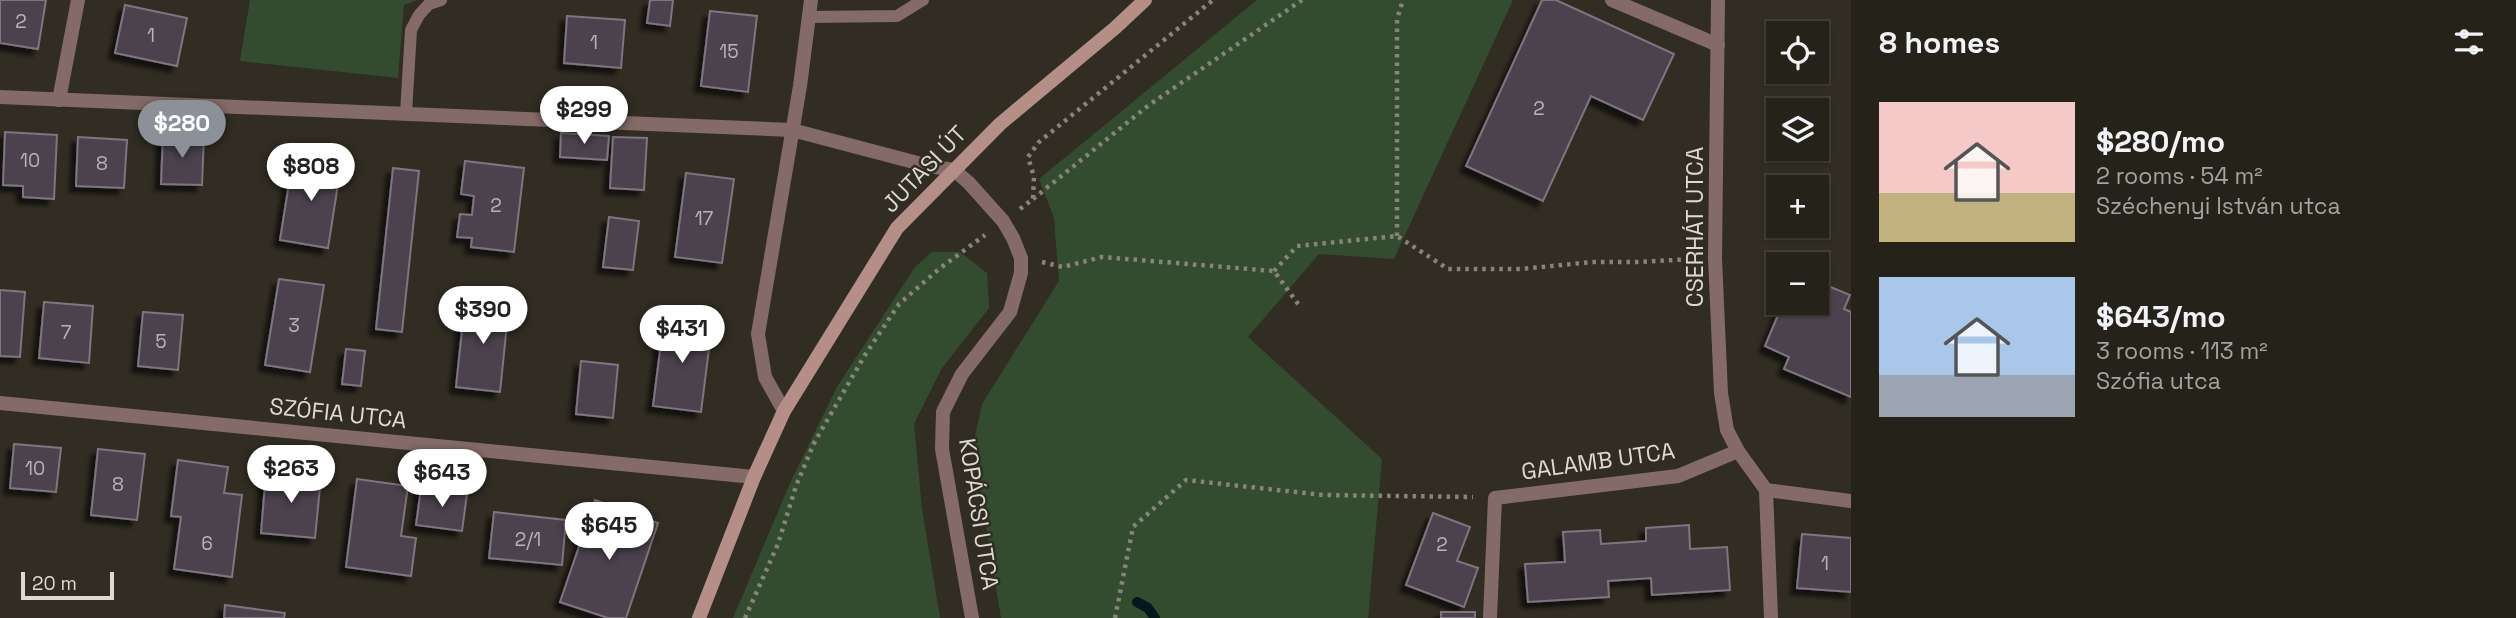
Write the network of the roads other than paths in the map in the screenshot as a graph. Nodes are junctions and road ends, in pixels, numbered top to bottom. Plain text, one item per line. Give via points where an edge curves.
1 (78, 0) edge
2 (441, 0) edge
3 (811, 0) edge
4 (923, 0) edge
5 (1145, 0) edge
6 (1612, 0) edge
7 (1718, 0) edge
8 (810, 17) junction
9 (1718, 45) junction
10 (0, 97) edge
11 (59, 100) junction
12 (406, 113) junction
13 (792, 130) junction
14 (954, 170) junction
15 (0, 403) edge
16 (784, 411) junction
17 (1738, 451) junction
18 (754, 477) junction
19 (1766, 490) junction
20 (1851, 502) edge
21 (699, 618) edge
22 (972, 618) edge
23 (1490, 618) edge
24 (1771, 618) edge

1 - 11 street
2 - 12 lane via 429,4 411,30
3 - 8 street
4 - 8 lane via 897,16
5 - 14 street, JUTASI ÚT via 1000,124
6 - 9 street
7 - 9 street, CSERHÁT UTCA
8 - 13 street
9 - 17 street, CSERHÁT UTCA via 1716,258 1721,393 1727,430
10 - 11 street
11 - 12 street
12 - 13 street
13 - 14 street
13 - 16 street via 758,334 765,377
14 - 16 street, JUTASI ÚT via 897,228
14 - 22 street, KOPÁCSI UTCA via 1003,221 1021,258 1010,312 962,374 943,412 942,449
15 - 18 street, SZÓFIA UTCA
16 - 18 street, JUTASI ÚT
17 - 19 street
17 - 23 street, GALAMB UTCA via 1678,476 1495,498
18 - 21 street, JUTASI ÚT
19 - 20 street
19 - 24 street

